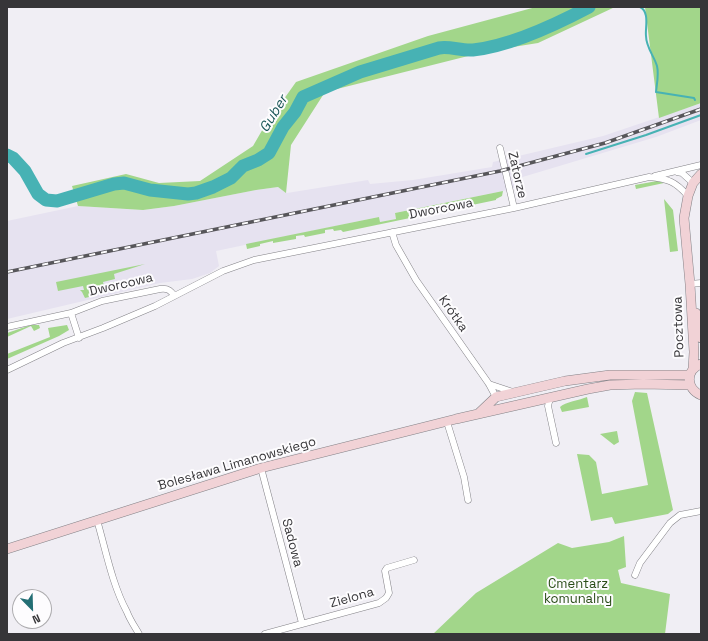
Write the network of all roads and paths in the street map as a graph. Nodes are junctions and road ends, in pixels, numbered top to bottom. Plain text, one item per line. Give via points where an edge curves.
1 (500, 148) dead end
2 (701, 165) edge
3 (674, 171) junction
4 (701, 174) edge
5 (649, 177) junction
6 (693, 183) junction
7 (688, 196) junction
8 (514, 208) junction
9 (392, 232) junction
10 (701, 283) edge
11 (690, 284) junction
12 (174, 296) junction
13 (71, 313) junction
14 (7, 327) edge
15 (79, 338) junction
16 (701, 338) edge
17 (695, 369) edge
18 (7, 370) edge
19 (489, 384) junction
20 (547, 385) junction
21 (690, 385) junction
22 (513, 392) junction
23 (701, 395) edge
24 (496, 397) junction
25 (550, 398) junction
26 (516, 406) junction
27 (477, 415) junction
28 (447, 422) junction
29 (556, 443) dead end
30 (261, 468) junction
31 (468, 500) dead end
32 (701, 511) edge
33 (97, 520) junction
34 (7, 549) edge
35 (414, 560) dead end
36 (635, 575) dead end
37 (302, 623) junction
38 (139, 634) edge
39 (265, 634) edge

1 - 8 street, Zatorze
2 - 3 street
3 - 5 street
3 - 6 street via 682,173
4 - 6 street
5 - 7 street, Dworcowa via 671,181
5 - 8 street, Dworcowa
6 - 7 street
7 - 11 street, Pocztowa via 684,218
8 - 9 street, Dworcowa
9 - 12 street, Dworcowa via 249,262 223,271
9 - 19 street, Krótka via 396,245 416,280
10 - 11 street
11 - 16 street, Pocztowa
11 - 17 street, Pocztowa
12 - 13 street, Dworcowa via 167,289 160,289 102,301
12 - 15 street, Dworcowa
13 - 14 street, Dworcowa
13 - 15 street
15 - 18 street, Dworcowa
17 - 20 street via 610,375
17 - 21 street, Pocztowa
19 - 22 street
19 - 24 street, Krótka
20 - 22 street
20 - 25 street
21 - 23 street
21 - 25 street, Bolesława Limanowskiego via 610,386
22 - 24 street
24 - 26 street
24 - 27 street
25 - 26 street, Bolesława Limanowskiego
25 - 29 street via 548,406
26 - 27 street, Bolesława Limanowskiego
27 - 28 street, Bolesława Limanowskiego
28 - 30 street, Bolesława Limanowskiego
28 - 31 street
30 - 33 street, Bolesława Limanowskiego
30 - 37 street, Sadowa
32 - 36 street via 680,516 670,523 640,563
33 - 34 street, Bolesława Limanowskiego
33 - 38 street via 119,593
35 - 37 street, Zielona via 387,568 385,571 389,593 379,603
37 - 39 street, Zielona

